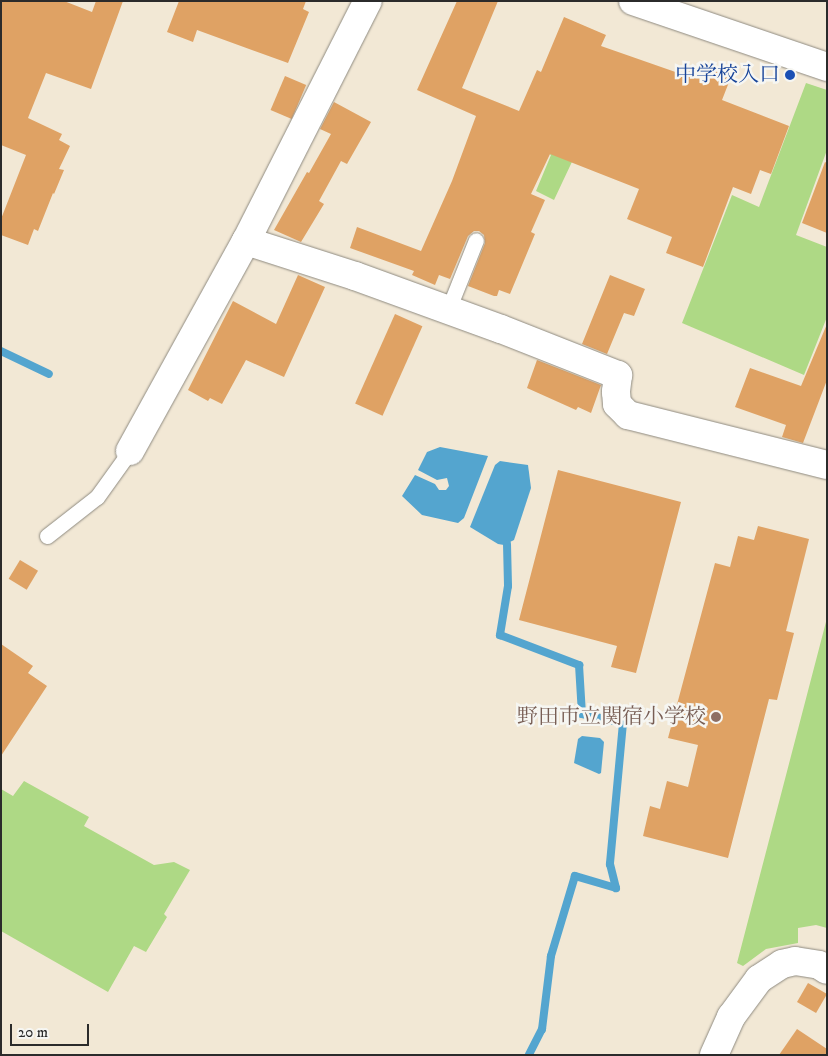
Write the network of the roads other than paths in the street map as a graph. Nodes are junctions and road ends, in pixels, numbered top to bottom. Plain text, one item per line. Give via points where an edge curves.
1 (368, 1) edge
2 (633, 1) edge
3 (827, 67) edge
4 (476, 240) dead end
5 (246, 241) junction
6 (448, 310) junction
7 (130, 451) joint
8 (827, 465) edge
9 (46, 536) dead end
10 (827, 970) edge
11 (714, 1055) edge

1 - 5 street
2 - 3 street
4 - 6 lane
5 - 6 street
5 - 7 street
6 - 8 street via 618,375 618,404 628,415
7 - 9 lane via 97,497
10 - 11 street via 819,965 795,961 782,964 759,979 732,1017

